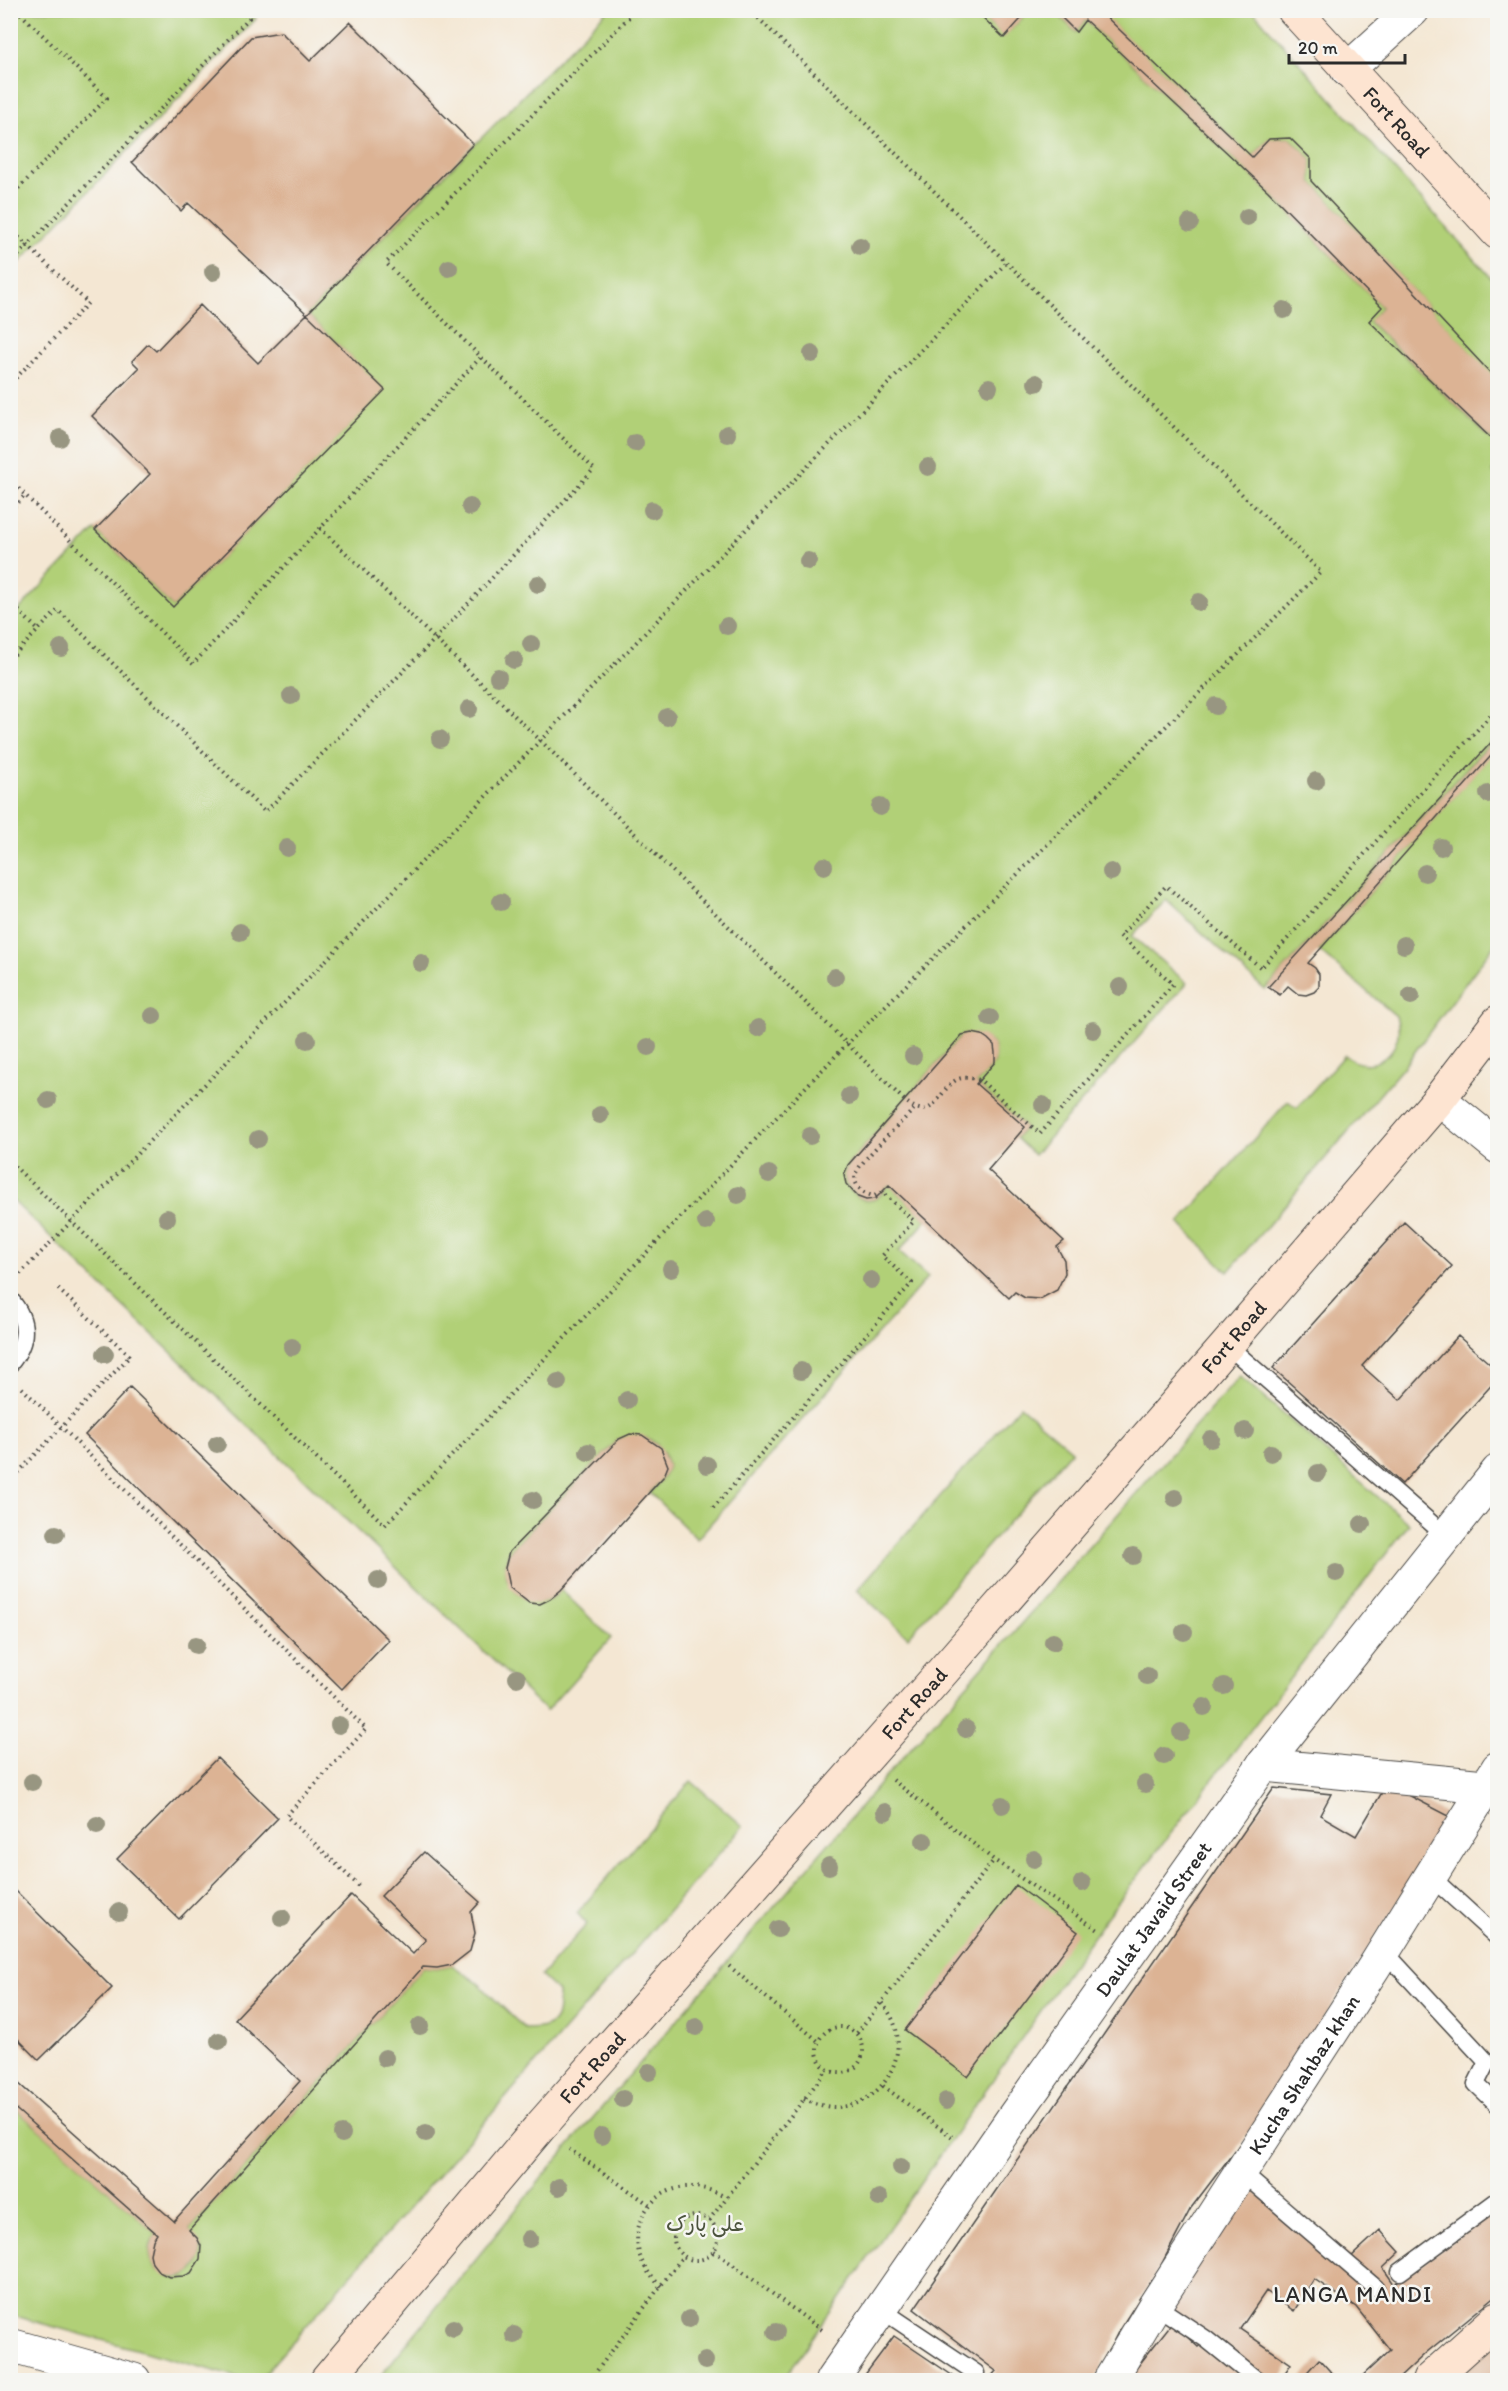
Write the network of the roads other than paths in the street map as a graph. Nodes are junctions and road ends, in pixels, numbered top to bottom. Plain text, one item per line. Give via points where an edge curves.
1 (1294, 10) edge
2 (1413, 10) edge
3 (1347, 70) junction
4 (1497, 233) edge
5 (1497, 1022) edge
6 (1439, 1099) junction
7 (1497, 1147) edge
8 (10, 1299) edge
9 (1227, 1345) junction
10 (10, 1364) edge
11 (1497, 1472) edge
12 (1446, 1536) junction
13 (1263, 1766) junction
14 (1491, 1777) edge
15 (1430, 1876) junction
16 (1497, 1938) edge
17 (1384, 1951) junction
18 (1497, 2105) edge
19 (1241, 2172) junction
20 (1497, 2200) edge
21 (1400, 2272) dead end
22 (1376, 2288) dead end
23 (1155, 2305) junction
24 (882, 2310) junction
25 (1497, 2318) edge
26 (10, 2345) edge
27 (68, 2372) edge
28 (976, 2373) dead end
29 (134, 2380) edge
30 (327, 2380) edge
31 (832, 2380) edge
32 (1110, 2380) edge
33 (1257, 2380) edge
34 (1429, 2380) edge

1 - 3 street, Fort Road
2 - 3 street
3 - 4 street, Fort Road
5 - 6 street, Fort Road
6 - 7 street
6 - 9 street, Fort Road
8 - 10 lane via 19,1309 25,1327 21,1351
9 - 12 lane
9 - 30 street, Fort Road via 538,2128
11 - 12 street, Daulat Javaid Street
12 - 13 street, Daulat Javaid Street
13 - 14 street
13 - 24 street, Daulat Javaid Street
14 - 15 street, Kucha Shahbaz khan
15 - 16 lane
15 - 17 street, Kucha Shahbaz khan
17 - 18 lane via 1486,2062 1476,2084
17 - 19 street, Kucha Shahbaz khan
19 - 22 lane
19 - 23 street, Kucha Shahbaz khan
20 - 21 lane
23 - 32 street, Kucha Shahbaz khan
23 - 33 lane
24 - 28 lane
24 - 31 street, Daulat Javaid Street
25 - 34 street
26 - 27 street
27 - 29 street

